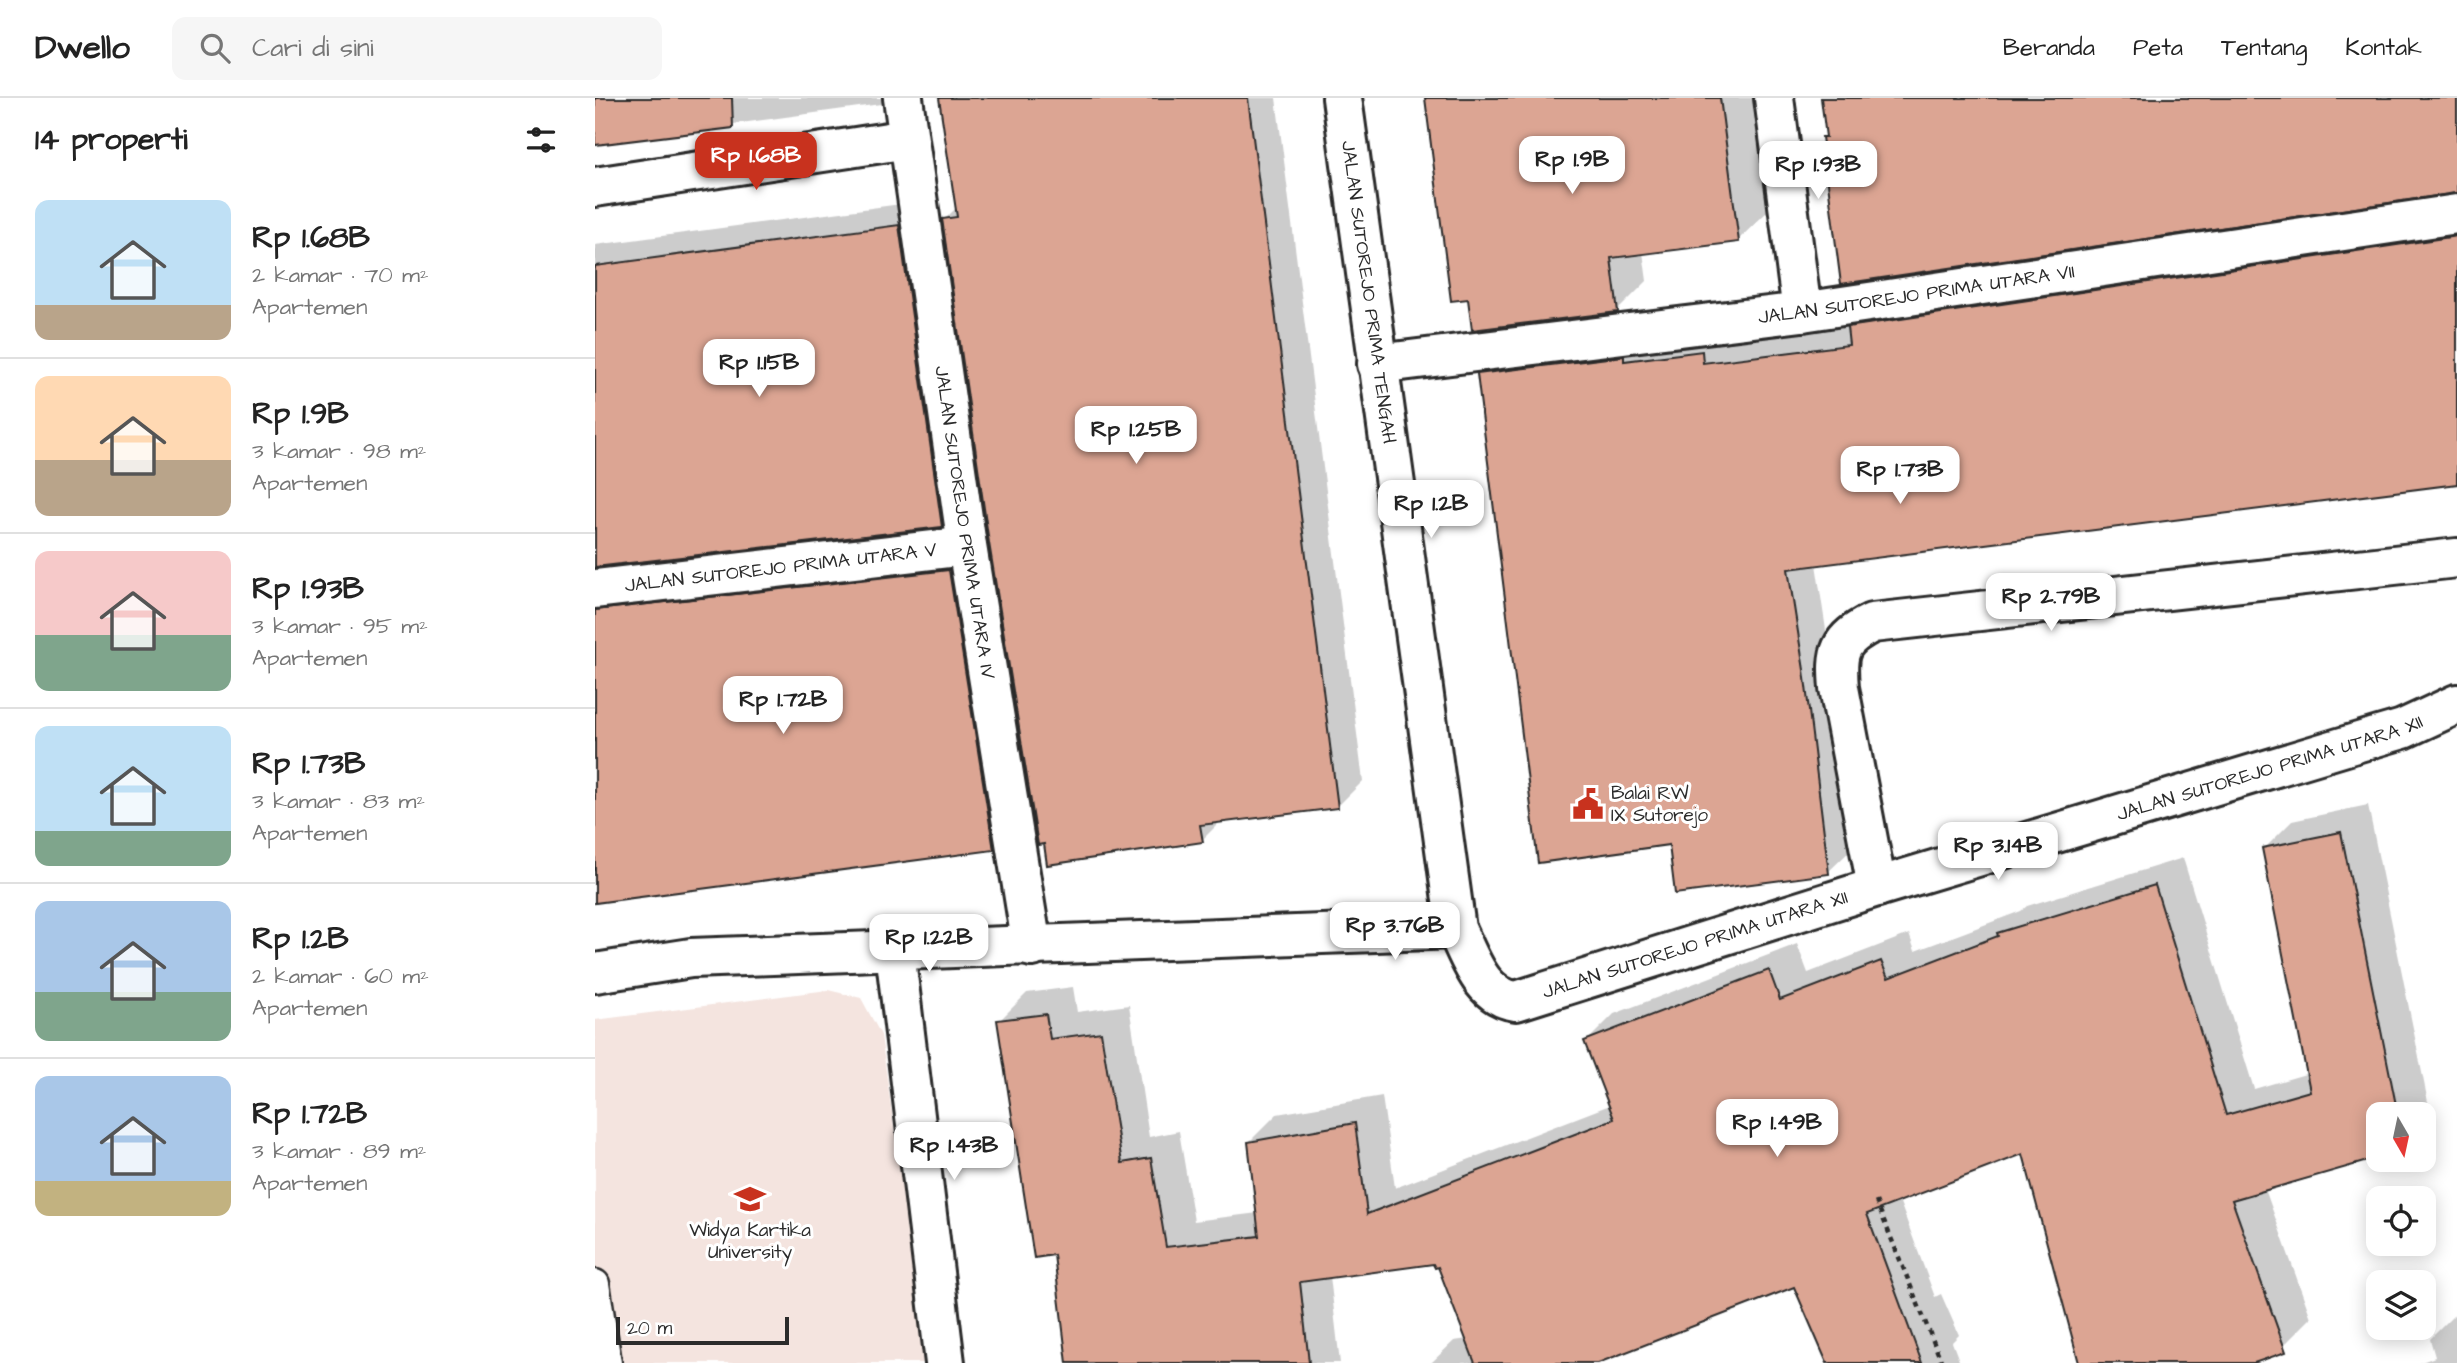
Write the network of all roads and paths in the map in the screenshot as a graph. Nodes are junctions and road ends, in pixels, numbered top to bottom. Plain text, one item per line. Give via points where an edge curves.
1 (903, 98) edge
2 (1342, 98) edge
3 (1774, 98) edge
4 (908, 139) junction
5 (595, 187) edge
6 (2457, 214) edge
7 (1802, 312) junction
8 (1377, 364) junction
9 (967, 546) junction
10 (2457, 558) edge
11 (595, 589) edge
12 (2457, 704) edge
13 (1877, 887) junction
14 (1456, 929) junction
15 (1032, 947) junction
16 (895, 951) junction
17 (595, 973) edge
18 (1515, 1001) joint
19 (1876, 1201) dead end
20 (595, 1284) edge
21 (607, 1363) edge
22 (945, 1363) edge
23 (1942, 1363) edge

1 - 4 street, JALAN SUTOREJO PRIMA UTARA IV
2 - 8 street, JALAN SUTOREJO PRIMA TENGAH
3 - 7 street
4 - 5 street
4 - 9 street, JALAN SUTOREJO PRIMA UTARA IV
6 - 7 street, JALAN SUTOREJO PRIMA UTARA VII
7 - 8 street, JALAN SUTOREJO PRIMA UTARA VII
8 - 14 street, JALAN SUTOREJO PRIMA TENGAH
9 - 11 street, JALAN SUTOREJO PRIMA UTARA V
9 - 15 street, JALAN SUTOREJO PRIMA UTARA IV
10 - 13 street via 1872,623 1858,630 1839,651 1837,663
12 - 13 street, JALAN SUTOREJO PRIMA UTARA XII via 2403,729
13 - 18 street, JALAN SUTOREJO PRIMA UTARA XII
14 - 15 street
14 - 18 street, JALAN SUTOREJO PRIMA TENGAH via 1487,988 1498,997
15 - 16 street
16 - 17 street via 691,958
16 - 22 street
19 - 23 path
20 - 21 lane

